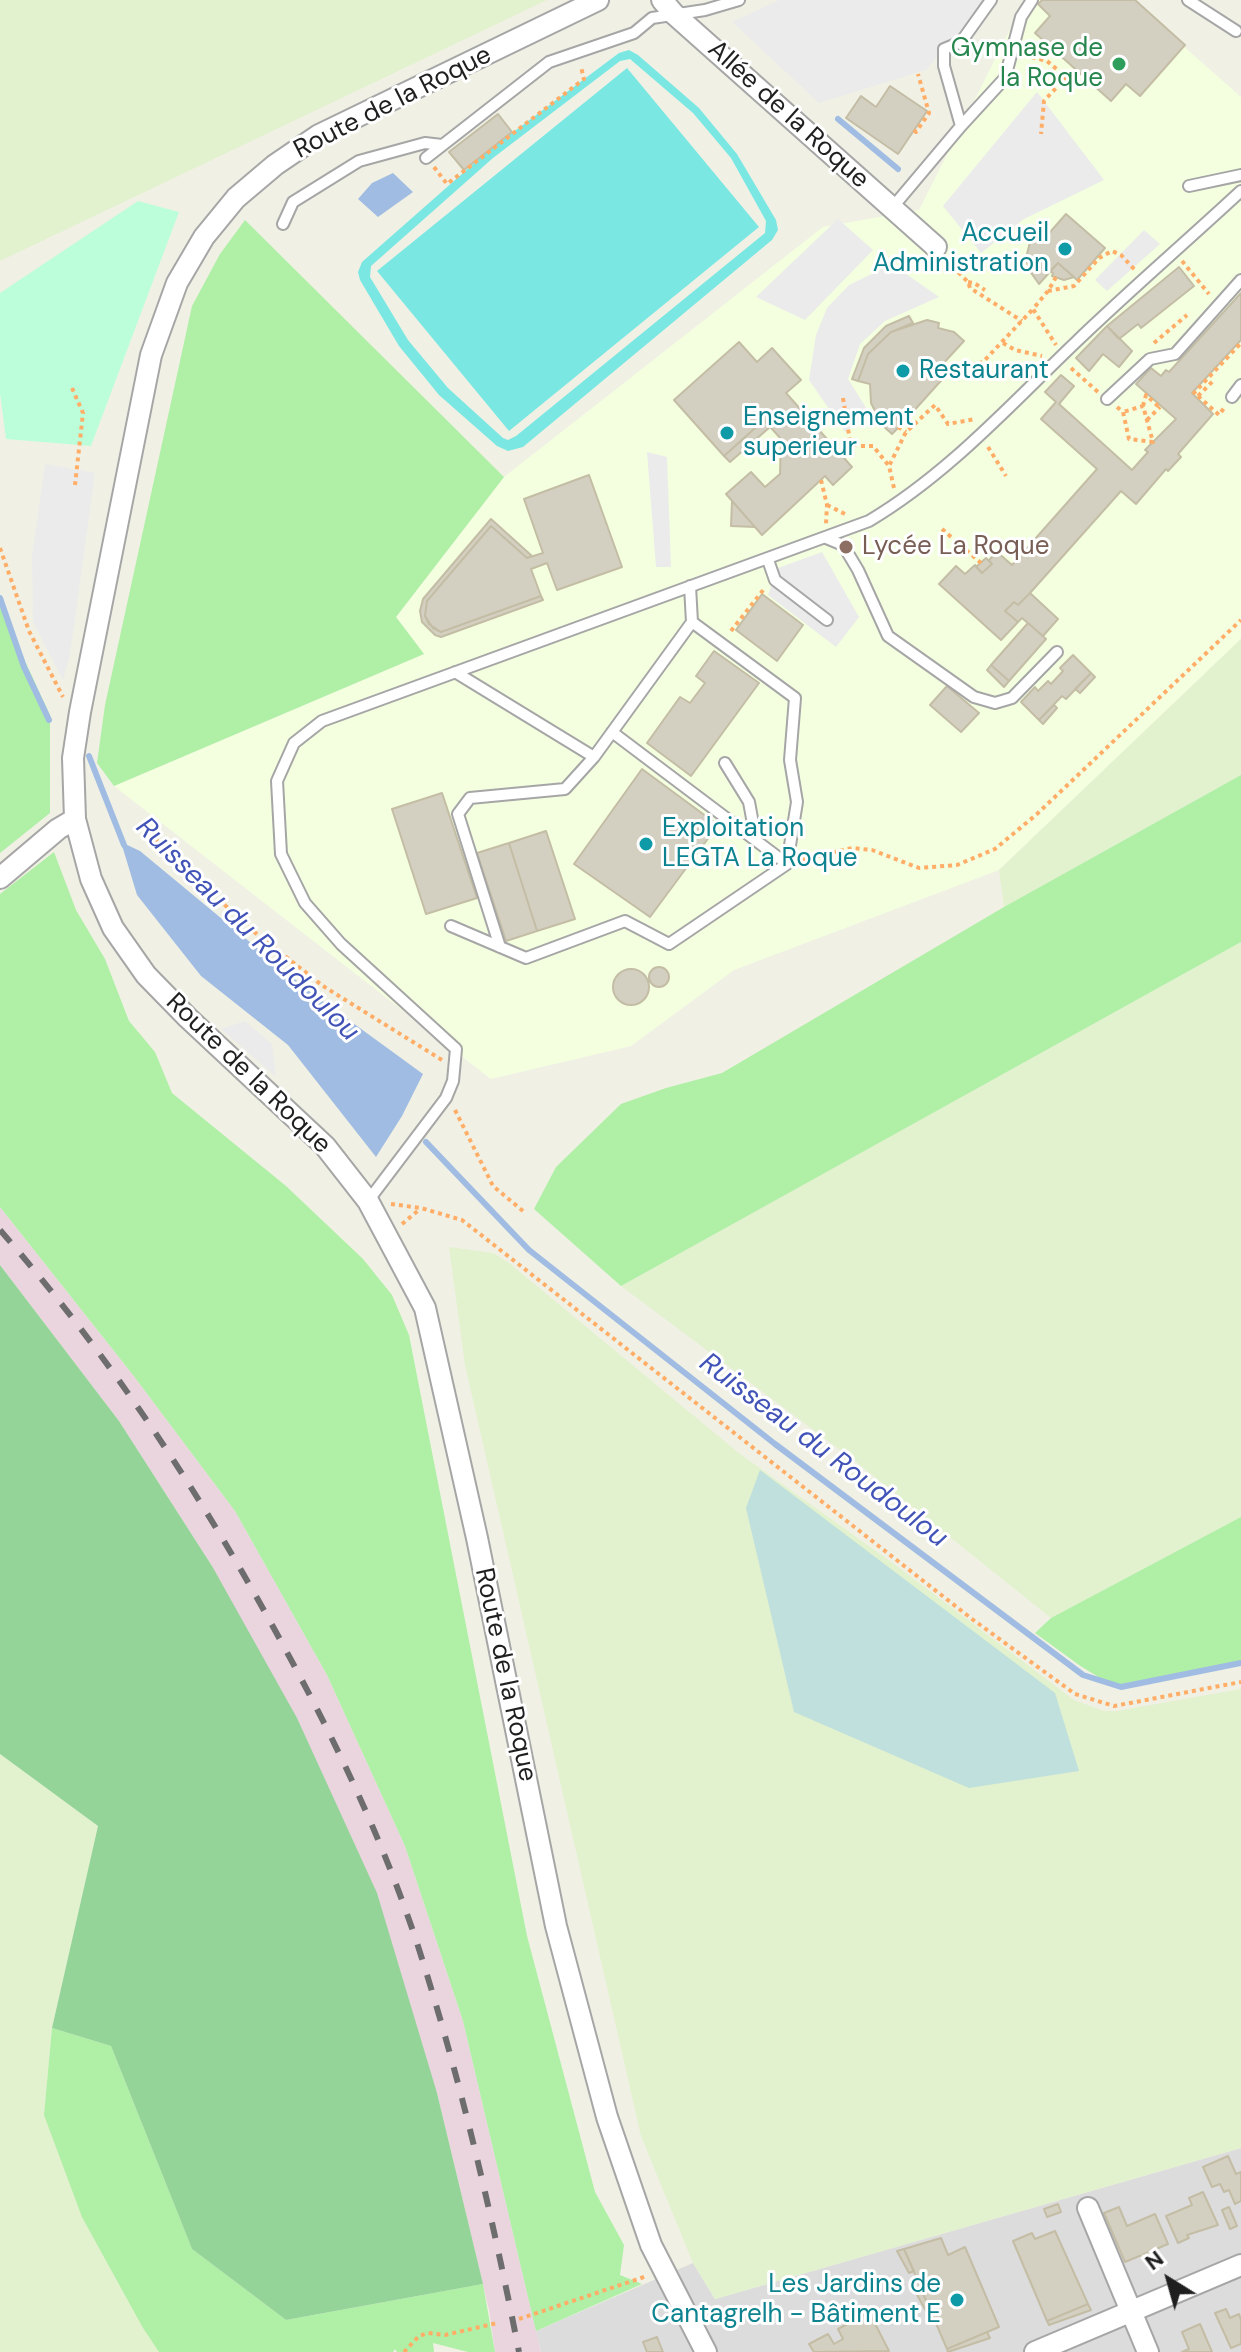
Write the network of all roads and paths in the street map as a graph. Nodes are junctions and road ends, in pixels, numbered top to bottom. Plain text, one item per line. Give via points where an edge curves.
1 (598, 0) edge
2 (739, 0) edge
3 (991, 0) edge
4 (1032, 0) edge
5 (1188, 0) edge
6 (668, 7) edge
7 (1236, 31) dead end
8 (1012, 52) junction
9 (580, 62) dead end
10 (918, 74) dead end
11 (961, 126) junction
12 (914, 130) dead end
13 (1041, 134) dead end
14 (442, 145) junction
15 (426, 158) joint
16 (1241, 175) edge
17 (1189, 186) dead end
18 (1241, 191) edge
19 (892, 208) junction
20 (283, 224) dead end
21 (936, 247) dead end
22 (1184, 262) dead end
23 (957, 272) dead end
24 (1056, 277) dead end
25 (1199, 280) dead end
26 (1241, 280) edge
27 (1144, 281) junction
28 (968, 282) junction
29 (985, 290) dead end
30 (1048, 291) junction
31 (1033, 309) junction
32 (1022, 321) junction
33 (1045, 328) dead end
34 (1003, 343) junction
35 (1241, 343) edge
36 (1025, 352) dead end
37 (945, 366) dead end
38 (1081, 377) dead end
39 (1213, 381) dead end
40 (1241, 385) edge
41 (72, 388) dead end
42 (1195, 394) junction
43 (1232, 397) dead end
44 (843, 398) dead end
45 (1107, 399) junction
46 (1143, 406) junction
47 (1123, 412) junction
48 (1219, 415) dead end
49 (1147, 420) junction
50 (993, 424) junction
51 (898, 427) dead end
52 (906, 432) junction
53 (989, 449) dead end
54 (889, 466) junction
55 (1006, 476) dead end
56 (821, 480) dead end
57 (75, 485) dead end
58 (901, 502) junction
59 (942, 529) dead end
60 (826, 538) junction
61 (0, 548) edge
62 (768, 560) junction
63 (981, 563) dead end
64 (690, 586) junction
65 (759, 592) dead end
66 (827, 620) dead end
67 (1241, 620) edge
68 (692, 622) junction
69 (731, 631) dead end
70 (1057, 652) dead end
71 (455, 672) junction
72 (65, 700) dead end
73 (612, 732) junction
74 (594, 757) junction
75 (725, 763) dead end
76 (75, 819) junction
77 (149, 833) dead end
78 (756, 840) junction
79 (787, 864) junction
80 (0, 878) edge
81 (451, 926) dead end
82 (500, 947) junction
83 (454, 1068) junction
84 (446, 1098) junction
85 (368, 1201) junction
86 (421, 1208) dead end
87 (523, 1211) dead end
88 (1241, 1682) edge
89 (1088, 2208) dead end
90 (1241, 2265) edge
91 (664, 2270) junction
92 (1131, 2312) junction
93 (519, 2319) dead end
94 (497, 2323) dead end
95 (1047, 2350) edge
96 (404, 2352) edge
97 (706, 2352) edge
98 (1148, 2352) edge

1 - 76 street, Route de la Roque via 319,135 236,198 204,237 177,283 151,355 80,712 73,758
2 - 6 lane via 705,10
3 - 11 lane via 961,42 944,49
4 - 8 lane via 1021,17
5 - 7 lane
6 - 14 lane via 634,33 549,62
6 - 19 street, Allée de la Roque
8 - 11 lane via 1005,78
8 - 13 path via 1047,61 1066,77 1044,101
9 - 15 path via 584,79 447,184
10 - 12 path via 929,113
11 - 19 lane
14 - 15 lane
14 - 20 lane via 425,143 359,161 293,202
16 - 17 lane
18 - 27 lane
19 - 21 street, Allée de la Roque
22 - 25 path
23 - 28 path
24 - 30 path
26 - 45 lane via 1175,354 1150,359
27 - 30 path via 1112,251 1074,286
27 - 50 lane
28 - 29 path
28 - 32 path
30 - 31 path
31 - 32 path
31 - 33 path
32 - 34 path
34 - 36 path
34 - 37 path via 983,362 956,369
35 - 42 path
38 - 45 path
39 - 42 path
40 - 43 lane
41 - 57 path via 83,413
42 - 48 path
44 - 54 path via 850,441 873,446
45 - 47 path
46 - 47 path
46 - 49 path
46 - 49 path via 1146,395 1159,406
47 - 49 path via 1129,439 1153,442
50 - 52 path via 974,418 948,424 935,405
50 - 58 lane
51 - 52 path
52 - 54 path
53 - 55 path
54 - 58 path
56 - 60 path
58 - 60 lane
59 - 63 path
60 - 62 lane
60 - 70 lane via 843,545 888,636 974,697 995,703 1012,698
61 - 72 path via 29,631
62 - 64 lane
62 - 66 lane via 775,580
64 - 68 lane
64 - 71 lane
65 - 69 path
67 - 79 path via 995,849 957,865 919,868 852,848
68 - 73 lane
68 - 79 lane via 795,698 790,760 797,802
71 - 74 lane
71 - 83 lane via 322,721 294,743 277,781 281,854 305,903 341,944 456,1049
73 - 74 lane
73 - 78 lane
74 - 82 lane via 565,789 470,798 458,814
75 - 78 lane via 749,802
76 - 80 street
76 - 85 street, Route de la Roque via 91,879 113,928 146,975 325,1146
77 - 83 path via 248,927 323,986
78 - 79 lane
79 - 82 lane via 669,944 625,921 526,958
81 - 82 lane
83 - 84 lane
84 - 85 lane
84 - 87 path via 493,1186
85 - 91 street, Route de la Roque via 425,1308 556,1926 607,2117
86 - 88 path via 462,1220 1075,1694 1114,1706
89 - 92 street
90 - 92 street
91 - 93 path
91 - 97 street, Route de la Roque
92 - 95 street
92 - 98 street
94 - 96 path via 445,2335 428,2333

